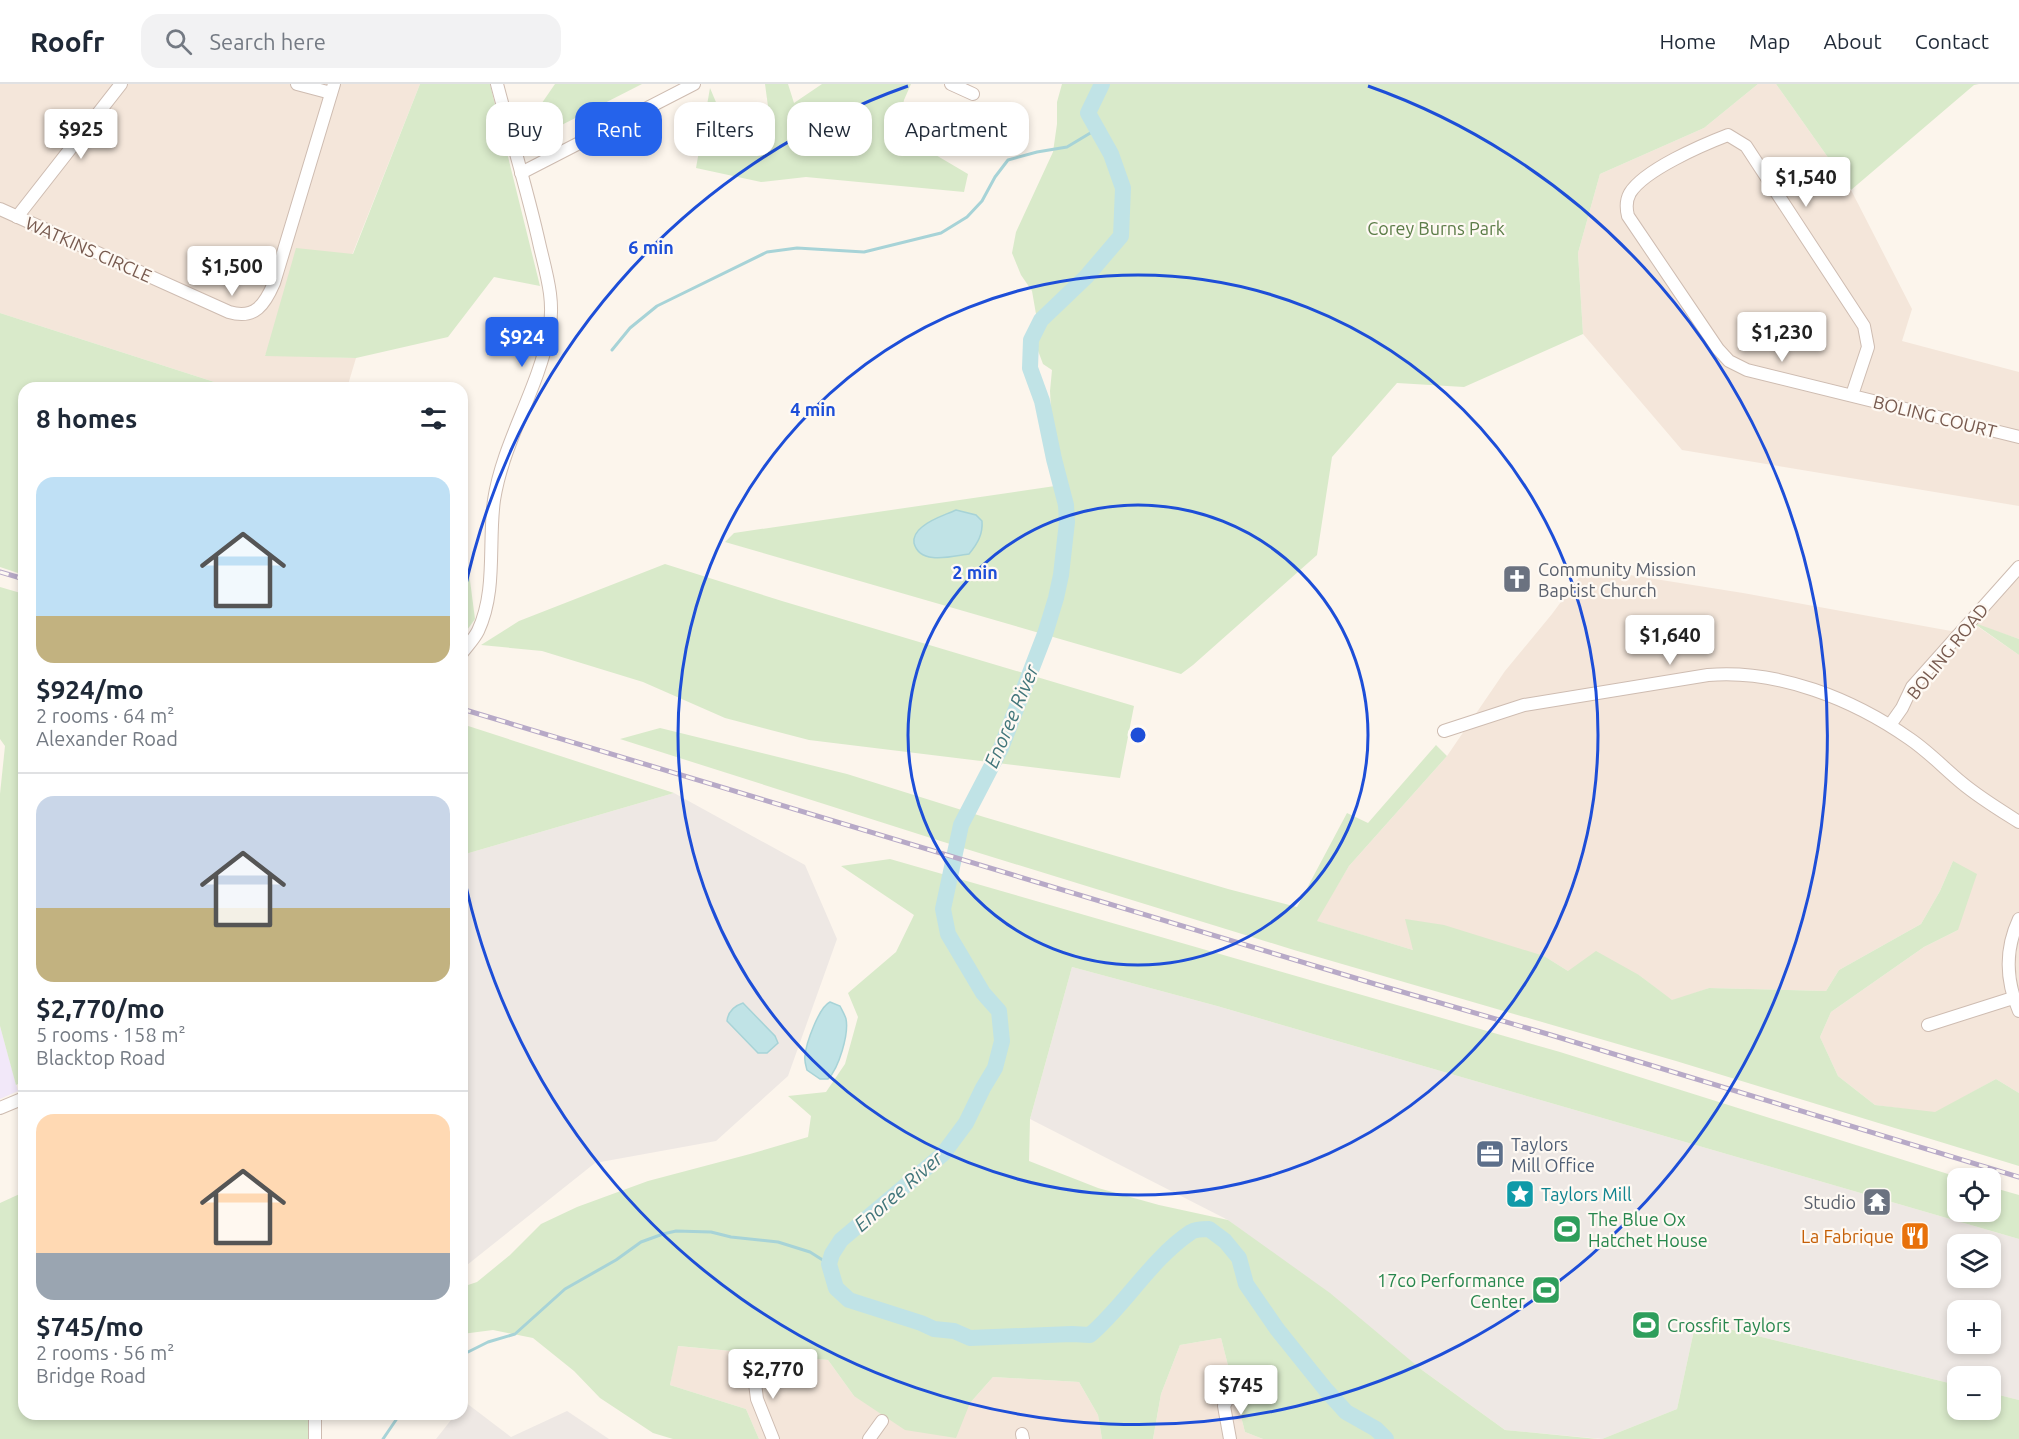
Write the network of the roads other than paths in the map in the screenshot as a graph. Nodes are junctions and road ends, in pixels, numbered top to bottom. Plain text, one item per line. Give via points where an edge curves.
1 (121, 84) edge
2 (297, 84) edge
3 (497, 84) edge
4 (694, 84) edge
5 (951, 84) edge
6 (333, 89) edge
7 (973, 94) dead end
8 (521, 172) junction
9 (0, 209) edge
10 (17, 217) junction
11 (1852, 395) junction
12 (2019, 436) edge
13 (2019, 567) edge
14 (468, 644) edge
15 (1890, 725) junction
16 (1444, 731) dead end
17 (2019, 822) edge
18 (2019, 919) edge
19 (2013, 998) junction
20 (2019, 1011) edge
21 (1928, 1025) dead end
22 (18, 1100) edge
23 (0, 1108) edge
24 (753, 1368) dead end
25 (1232, 1391) dead end
26 (315, 1420) edge
27 (882, 1421) dead end
28 (315, 1439) edge
29 (772, 1439) edge
30 (869, 1439) edge
31 (1230, 1439) edge

1 - 10 street
2 - 6 street
3 - 8 street
4 - 8 street
5 - 7 street
6 - 10 street, WATKINS CIRCLE via 274,283 267,300 255,310 243,314 229,312
8 - 14 street via 550,293 551,323 497,484 486,607
9 - 10 street, WATKINS CIRCLE
11 - 11 street, BOLING COURT via 1868,347 1864,326 1746,146 1728,135 1704,144 1639,183 1627,201 1628,216 1722,355 1747,370
11 - 12 street, BOLING COURT
13 - 15 street, BOLING ROAD via 1912,687
15 - 16 street via 1812,690 1775,679 1721,674 1524,705
15 - 17 street via 1984,800
18 - 19 street via 2009,950
19 - 20 street
19 - 21 street
22 - 23 street
24 - 29 street via 757,1399
25 - 31 street via 1224,1406
26 - 28 street
27 - 30 street

